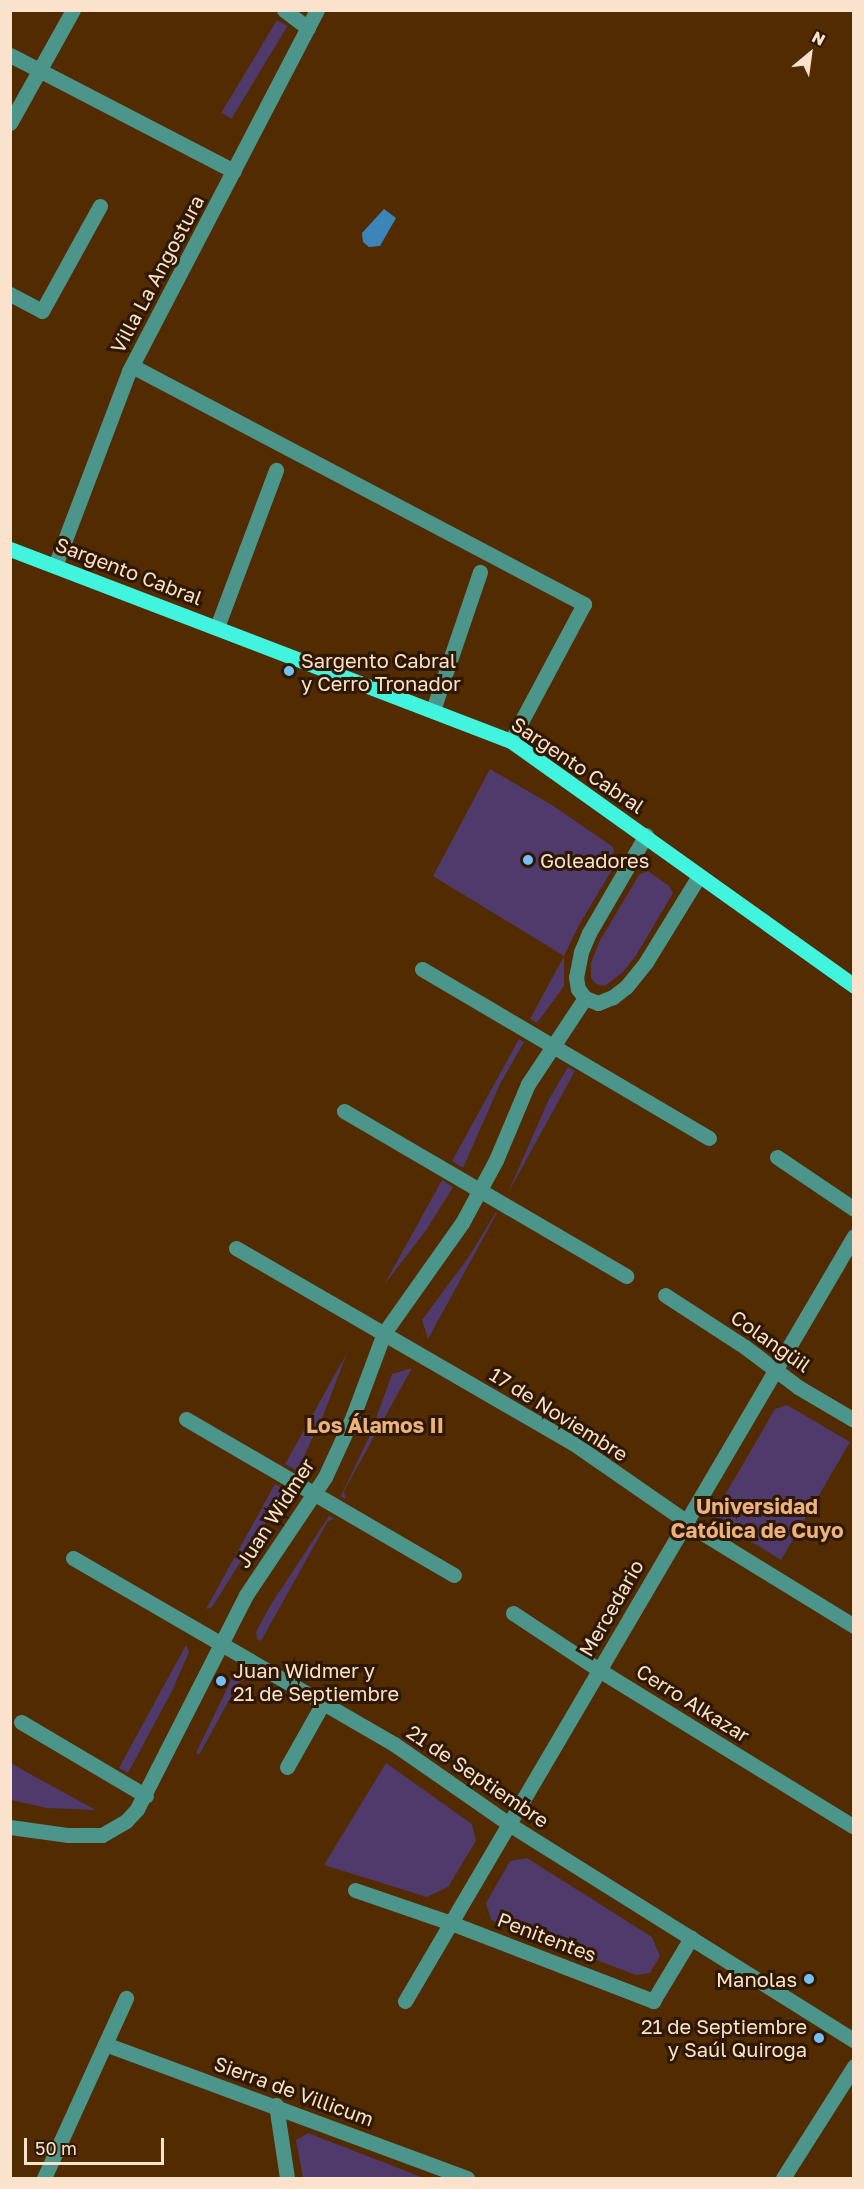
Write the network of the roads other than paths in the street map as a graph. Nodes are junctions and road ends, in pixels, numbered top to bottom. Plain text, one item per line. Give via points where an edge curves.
1 (73, 10) edge
2 (284, 10) edge
3 (317, 10) edge
4 (308, 28) junction
5 (10, 55) edge
6 (40, 70) junction
7 (10, 123) edge
8 (234, 171) junction
9 (100, 206) dead end
10 (10, 294) edge
11 (132, 366) junction
12 (276, 470) dead end
13 (10, 549) edge
14 (55, 566) junction
15 (480, 572) dead end
16 (216, 627) junction
17 (433, 710) junction
18 (511, 741) junction
19 (646, 835) junction
20 (699, 876) junction
21 (422, 969) dead end
22 (854, 986) edge
23 (591, 1001) junction
24 (552, 1046) junction
25 (344, 1111) dead end
26 (709, 1138) dead end
27 (777, 1157) dead end
28 (480, 1190) junction
29 (854, 1209) edge
30 (854, 1236) edge
31 (236, 1248) dead end
32 (626, 1276) dead end
33 (665, 1295) dead end
34 (384, 1333) junction
35 (775, 1370) junction
36 (186, 1419) dead end
37 (854, 1420) edge
38 (315, 1494) junction
39 (686, 1522) junction
40 (73, 1558) dead end
41 (454, 1575) dead end
42 (513, 1612) dead end
43 (854, 1626) edge
44 (220, 1642) junction
45 (599, 1670) junction
46 (323, 1703) junction
47 (21, 1722) dead end
48 (287, 1767) dead end
49 (146, 1796) junction
50 (509, 1824) junction
51 (10, 1827) edge
52 (854, 1827) edge
53 (355, 1890) dead end
54 (451, 1923) junction
55 (691, 1938) junction
56 (126, 1998) dead end
57 (405, 2001) dead end
58 (854, 2040) edge
59 (105, 2044) junction
60 (854, 2066) edge
61 (276, 2105) junction
62 (45, 2178) edge
63 (287, 2178) edge
64 (467, 2178) edge
65 (783, 2178) edge

1 - 6 street
2 - 4 street
3 - 4 street, Villa La Angostura
4 - 8 street, Villa La Angostura
5 - 6 street
6 - 7 street
6 - 8 street
8 - 11 street, Villa La Angostura
9 - 10 street via 42,311
11 - 14 street, Villa La Angostura
11 - 18 street via 584,604
12 - 16 street
13 - 14 main road, Sargento Cabral
14 - 16 main road, Sargento Cabral
15 - 17 street
16 - 17 main road, Sargento Cabral
17 - 18 main road, Sargento Cabral
18 - 19 main road, Sargento Cabral
19 - 20 main road, Sargento Cabral
19 - 23 street via 580,952 578,989
20 - 22 main road, Sargento Cabral
20 - 23 street, Juan Widmer via 646,962 619,993
21 - 24 street
23 - 24 street, Juan Widmer
24 - 26 street
24 - 28 street, Juan Widmer via 528,1084
25 - 28 street
27 - 29 street
28 - 32 street
28 - 34 street, Juan Widmer via 453,1237
30 - 35 street, Mercedario
31 - 34 street, 17 de Noviembre
33 - 35 street, Colangüil
34 - 38 street, Juan Widmer via 349,1425
34 - 39 street, 17 de Noviembre via 573,1443
35 - 37 street, Colangüil
35 - 39 street, Mercedario
36 - 38 street
38 - 41 street
38 - 44 street, Juan Widmer via 246,1595
39 - 43 street, 17 de Noviembre
39 - 45 street, Mercedario
40 - 44 street, 21 de Septiembre
42 - 45 street, Cerro Alkazar
44 - 46 street, 21 de Septiembre
44 - 49 street, Juan Widmer
45 - 50 street, Mercedario
45 - 52 street, Cerro Alkazar
46 - 48 street
46 - 50 street, 21 de Septiembre via 394,1744
47 - 49 street
49 - 51 street, Juan Widmer via 126,1821 102,1835
50 - 54 street, Mercedario
50 - 55 street, 21 de Septiembre
53 - 54 street, Penitentes
54 - 55 street, Penitentes via 653,2001
54 - 57 street, Mercedario
55 - 58 street, 21 de Septiembre
56 - 59 street
59 - 61 street, Sierra de Villicum
59 - 62 street
60 - 65 street
61 - 63 street
61 - 64 street, Sierra de Villicum

